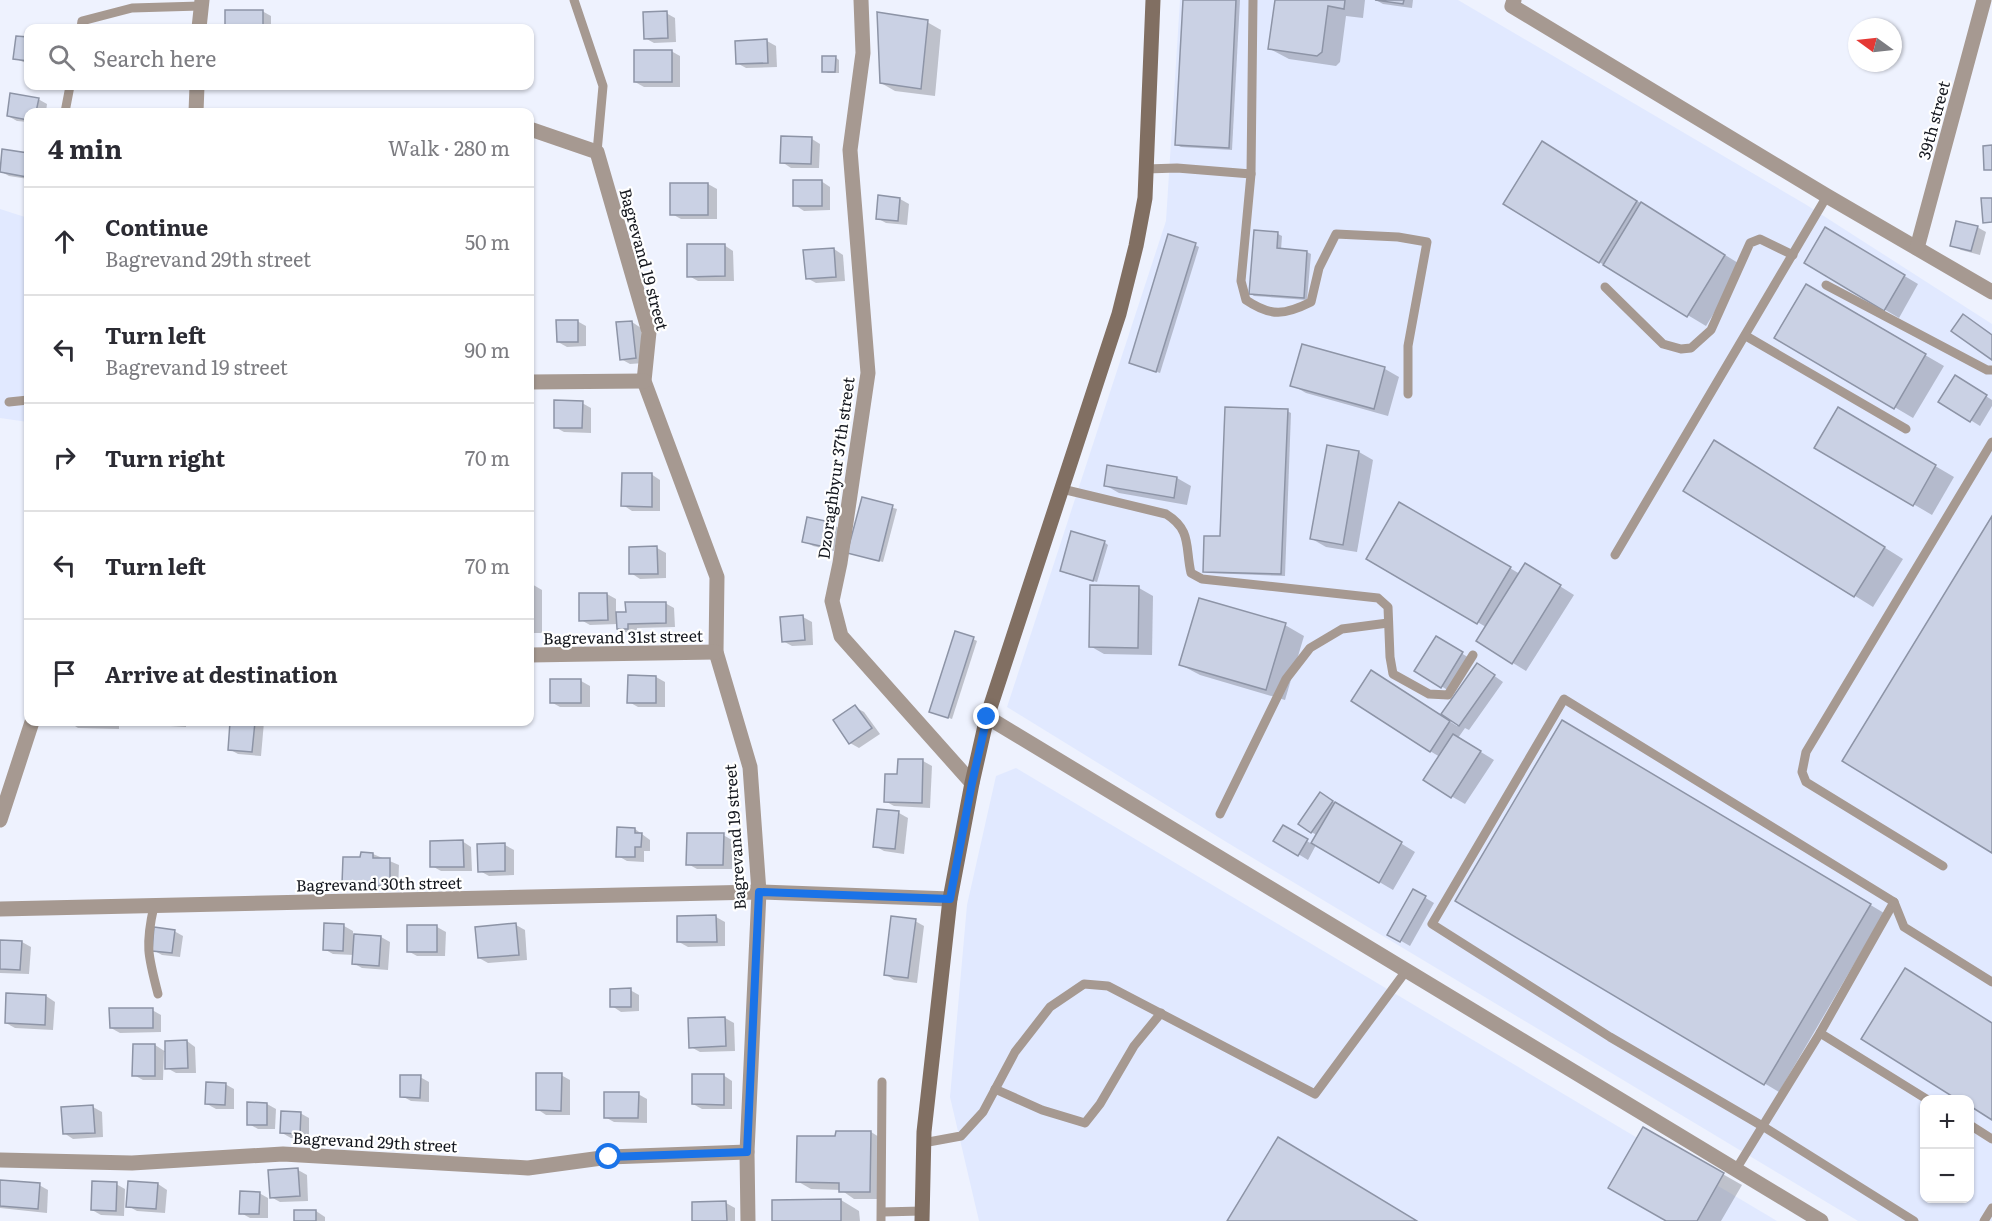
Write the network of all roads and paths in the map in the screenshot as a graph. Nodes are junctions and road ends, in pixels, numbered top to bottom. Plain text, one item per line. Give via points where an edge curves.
1 (574, 0) edge
2 (861, 0) edge
3 (1153, 0) edge
4 (1253, 0) edge
5 (1514, 0) edge
6 (1984, 0) edge
7 (201, 3) edge
8 (82, 24) edge
9 (199, 24) edge
10 (69, 90) edge
11 (197, 90) edge
12 (66, 108) edge
13 (196, 108) edge
14 (534, 130) edge
15 (597, 152) junction
16 (1146, 169) junction
17 (1251, 174) junction
18 (1827, 196) junction
19 (1917, 248) junction
20 (1793, 255) junction
21 (1826, 285) dead end
22 (1605, 286) dead end
23 (1992, 292) edge
24 (1746, 336) junction
25 (1992, 370) edge
26 (644, 381) junction
27 (534, 382) edge
28 (1408, 394) dead end
29 (24, 400) edge
30 (9, 402) dead end
31 (1905, 429) dead end
32 (1992, 442) edge
33 (1062, 489) junction
34 (1615, 555) dead end
35 (1388, 623) junction
36 (717, 652) junction
37 (534, 655) edge
38 (1473, 655) dead end
39 (987, 717) junction
40 (31, 726) edge
41 (972, 783) junction
42 (1220, 814) dead end
43 (0, 820) edge
44 (1943, 866) dead end
45 (759, 892) junction
46 (950, 899) junction
47 (1894, 902) junction
48 (154, 906) junction
49 (0, 909) edge
50 (1406, 971) junction
51 (1992, 982) edge
52 (158, 994) dead end
53 (1161, 1013) junction
54 (1820, 1034) junction
55 (882, 1082) dead end
56 (995, 1089) junction
57 (1920, 1095) edge
58 (1764, 1127) junction
59 (1974, 1128) edge
60 (1992, 1139) edge
61 (923, 1143) junction
62 (747, 1152) junction
63 (0, 1160) edge
64 (1735, 1171) junction
65 (1992, 1208) edge
66 (881, 1216) edge
67 (922, 1216) edge
68 (748, 1221) edge
69 (1821, 1221) edge
70 (1914, 1221) edge
71 (1984, 1221) edge

1 - 15 lane via 603,86
2 - 41 street, Dzoraghbyur 37th street via 862,53 850,150 868,373 832,602 841,636
3 - 16 street
4 - 17 lane
5 - 18 street via 1512,6
6 - 19 street, 39th street
7 - 8 lane via 132,9
7 - 9 street
10 - 12 lane
11 - 13 street
14 - 15 street
15 - 26 street, Bagrevand 19 street via 649,332
16 - 17 lane
16 - 33 street via 1142,217 1119,314
17 - 28 lane via 1241,281 1246,300 1262,311 1292,312 1311,302 1320,268 1336,234 1427,242 1408,346
18 - 19 street
18 - 20 lane
19 - 23 street
20 - 22 lane via 1760,240 1750,243 1711,330 1690,348 1663,344
20 - 24 lane
21 - 25 lane
24 - 31 lane
24 - 34 lane
26 - 27 street
26 - 36 street, Bagrevand 19 street via 717,577
29 - 30 lane
32 - 44 lane via 1806,752 1802,772 1806,782
33 - 35 lane via 1166,514 1177,521 1185,532 1191,573 1202,579 1378,598 1388,606
33 - 39 street
35 - 38 lane via 1393,674 1429,694 1448,695
35 - 42 lane via 1342,629 1310,648 1286,679
36 - 37 street, Bagrevand 31st street
36 - 45 street, Bagrevand 19 street via 750,767
39 - 41 street
39 - 50 street
40 - 43 street
41 - 46 street
45 - 46 street, Bagrevand 30th street
45 - 48 street, Bagrevand 30th street
45 - 62 street, Bagrevand 19 street
46 - 61 street
47 - 51 lane via 1904,927
47 - 54 lane
47 - 58 lane via 1564,699 1432,924 1610,1037
48 - 49 street, Bagrevand 30th street
48 - 52 lane via 147,954
50 - 53 lane via 1315,1094
50 - 64 street
53 - 56 lane via 1108,986 1084,984 1050,1007 1015,1052
53 - 56 lane via 1134,1046 1085,1123 1042,1110
54 - 57 lane
54 - 58 lane
55 - 66 lane
56 - 61 lane via 983,1112 961,1136
58 - 64 lane
58 - 70 lane
59 - 60 lane
61 - 67 street
62 - 63 street, Bagrevand 29th street via 609,1157 528,1168 283,1154 132,1163
62 - 68 street, Bagrevand 19 street
64 - 69 street
65 - 71 lane
66 - 67 lane

